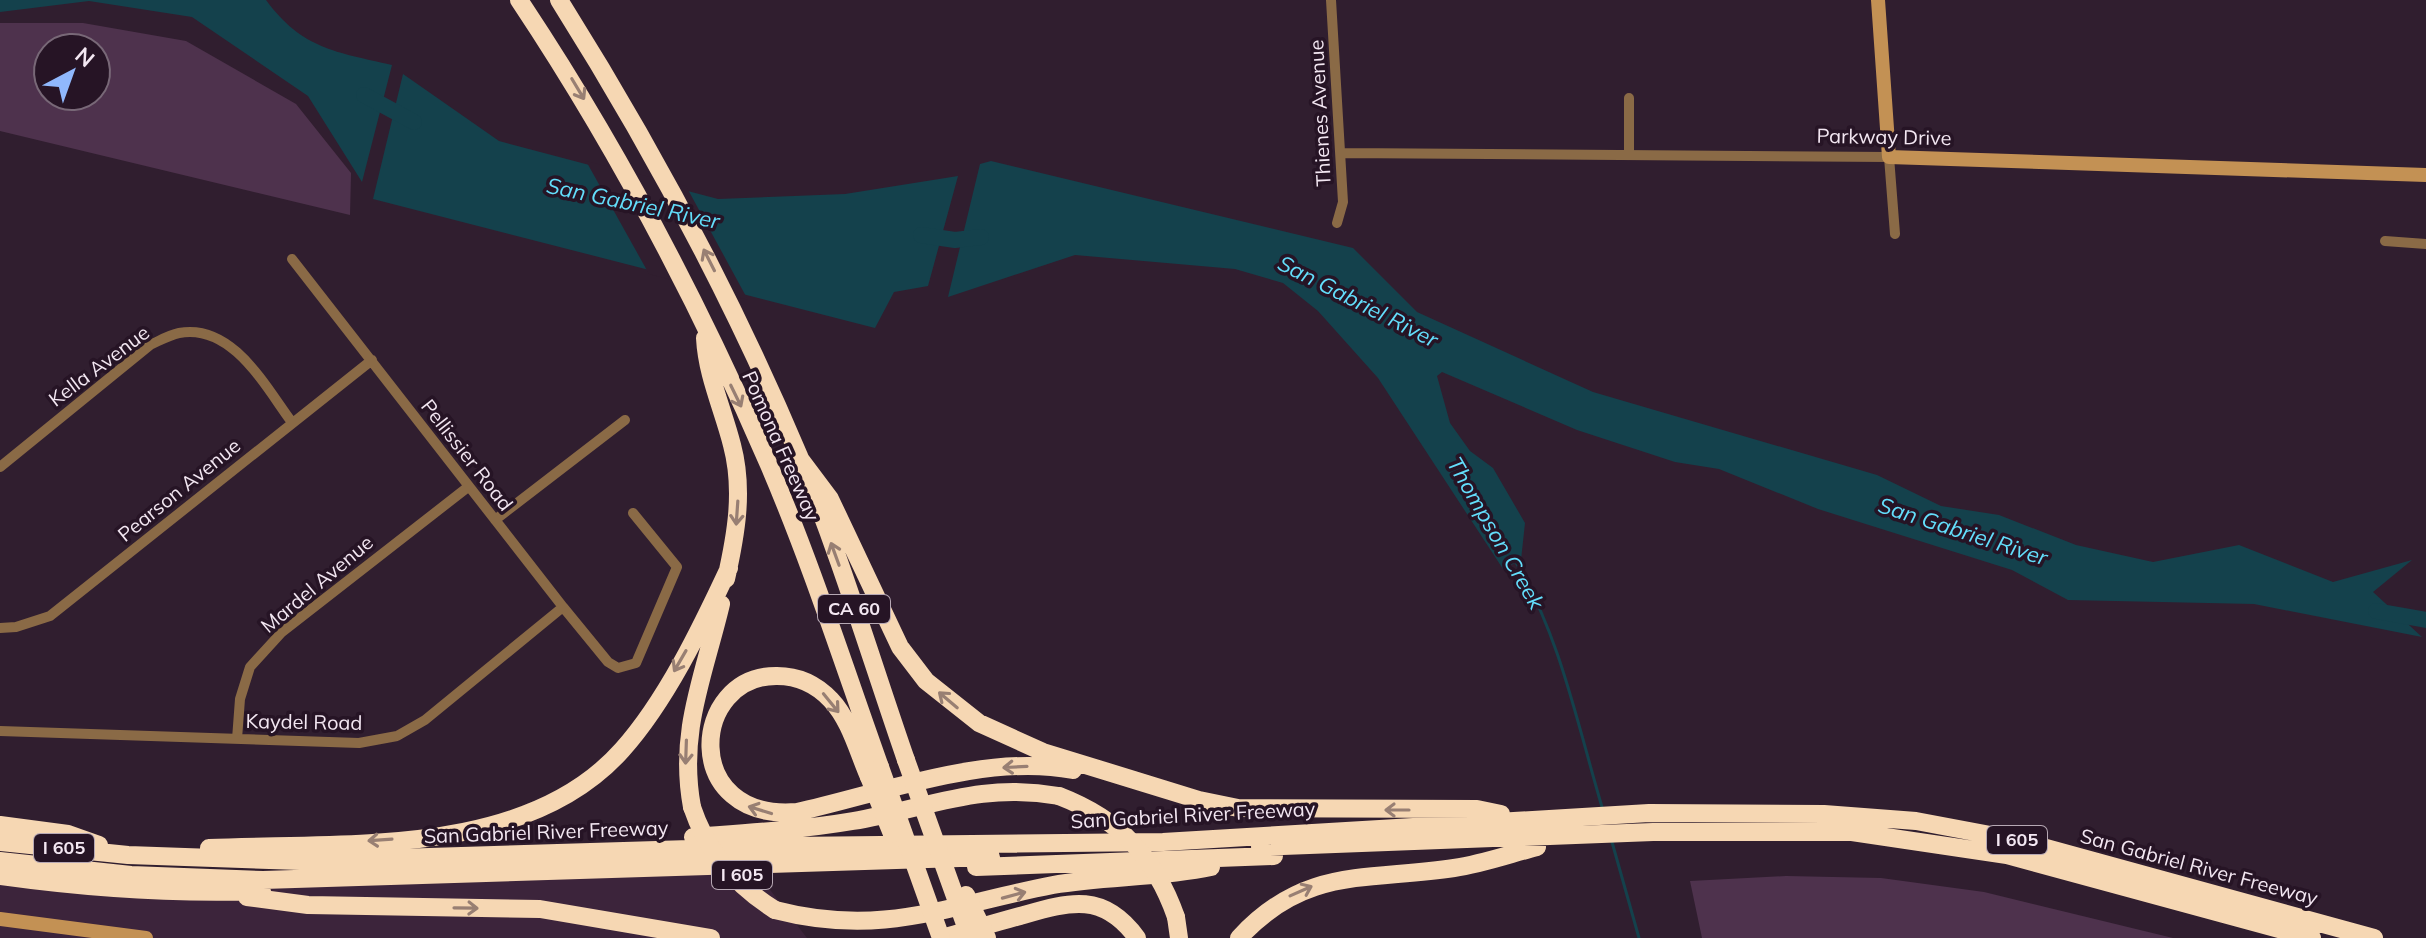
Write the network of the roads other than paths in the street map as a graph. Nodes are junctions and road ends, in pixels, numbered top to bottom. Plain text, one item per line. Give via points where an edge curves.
1 (519, 0) edge
2 (559, 0) edge
3 (1331, 0) edge
4 (1878, 0) edge
5 (1629, 98) dead end
6 (1341, 153) junction
7 (1629, 155) junction
8 (1889, 157) junction
9 (2426, 175) edge
10 (1337, 223) dead end
11 (1895, 234) dead end
12 (2385, 241) dead end
13 (2426, 244) edge
14 (292, 259) dead end
15 (703, 326) junction
16 (372, 360) junction
17 (625, 420) dead end
18 (291, 421) junction
19 (798, 454) junction
20 (0, 467) edge
21 (468, 487) junction
22 (633, 513) dead end
23 (495, 520) junction
24 (729, 568) junction
25 (563, 607) junction
26 (0, 628) edge
27 (0, 731) edge
28 (237, 739) junction
29 (874, 772) junction
30 (1147, 785) junction
31 (923, 807) junction
32 (1530, 819) junction
33 (0, 825) edge
34 (1652, 828) junction
35 (1320, 831) junction
36 (1555, 832) junction
37 (0, 842) edge
38 (823, 846) junction
39 (1537, 847) junction
40 (0, 854) edge
41 (128, 855) junction
42 (543, 855) junction
43 (1263, 856) junction
44 (160, 857) junction
45 (0, 861) edge
46 (0, 876) edge
47 (221, 893) junction
48 (0, 919) edge
49 (659, 931) junction
50 (146, 938) edge
51 (678, 938) edge
52 (711, 938) edge
53 (941, 938) edge
54 (970, 938) edge
55 (987, 938) edge
56 (1137, 938) edge
57 (1179, 938) edge
58 (1239, 938) edge
59 (2273, 938) edge
60 (2312, 938) edge
61 (2333, 938) edge
62 (2374, 938) edge

1 -> 15 highway, Pomona Freeway / CA 60 via 614,150
19 -> 2 highway, Pomona Freeway / CA 60 via 678,201
3 - 6 street, Thienes Avenue
4 - 8 street
5 - 7 street
6 - 7 street, Parkway Drive
6 - 10 street, Thienes Avenue via 1343,202
7 - 8 street, Parkway Drive
8 - 9 street, Parkway Drive
8 - 11 street
12 - 13 street
14 - 16 street, Pellissier Road
15 -> 24 highway via 706,363 734,454 739,507
15 -> 29 highway, Pomona Freeway / CA 60 via 769,465
16 - 18 street, Pearson Avenue
16 - 21 street, Pellissier Road
17 - 23 street
18 - 20 street, Kella Avenue via 239,353 199,332 177,333 150,345
18 - 26 street, Pearson Avenue via 50,616
30 -> 19 highway via 1013,740 979,723 926,681 900,647 830,499
31 -> 19 highway, Pomona Freeway / CA 60, bridge
21 - 23 street, Pellissier Road
21 - 28 street, Mardel Avenue via 282,632 250,667 240,699
22 - 25 street, Pellissier Road via 677,567 636,663 618,668 608,662
23 - 25 street, Pellissier Road
24 -> 43 highway, bridge via 687,736 686,768 692,807 718,861 775,910 815,925 865,930 1051,886 1184,873
24 -> 44 highway via 629,742 592,779 535,813 459,833 194,848
25 - 28 street, Kaydel Road via 425,720 397,736 359,743
27 - 28 street, Kaydel Road
30 -> 29 highway via 1064,768 1018,766 774,814 745,805 720,782 710,748 717,714 740,687 755,679 806,681 834,703
29 - 53 highway, Pomona Freeway / CA 60, bridge
32 -> 30 highway via 1477,809 1238,808
31 - 54 highway, Pomona Freeway / CA 60, bridge
31 - 55 highway, bridge
32 - 35 highway, San Gabriel River Freeway / I 605
32 - 36 highway, San Gabriel River Freeway / I 605
33 - 41 highway via 68,834
34 - 36 highway, San Gabriel River Freeway / I 605
34 - 36 highway, San Gabriel River Freeway / I 605
34 - 59 highway, San Gabriel River Freeway / I 605 via 1950,855 2059,877
34 - 60 highway via 1805,830 1959,847 2068,870
34 - 61 highway via 1790,823 1933,836 2056,860
34 - 62 highway, San Gabriel River Freeway / I 605 via 1824,814 1916,821 2017,840
35 - 36 highway via 1349,837
35 - 38 highway, San Gabriel River Freeway / I 605 via 1163,842
36 - 39 highway, San Gabriel River Freeway / I 605
36 - 45 highway via 763,867 312,880 144,876
37 - 41 highway, San Gabriel River Freeway / I 605
38 - 40 highway via 800,855 320,874 148,870
38 - 42 highway, San Gabriel River Freeway / I 605
39 - 43 highway, San Gabriel River Freeway / I 605
58 -> 39 highway via 1272,906 1318,884 1455,868
41 - 44 highway, San Gabriel River Freeway / I 605
42 - 44 highway, San Gabriel River Freeway / I 605 via 300,861
42 - 57 highway, bridge via 840,823 985,791 1017,790 1059,796 1101,815 1132,840 1155,869 1176,917
43 - 47 highway, San Gabriel River Freeway / I 605
46 - 47 highway, San Gabriel River Freeway / I 605
47 -> 49 highway via 308,905 540,909
48 - 50 street
49 - 51 highway
49 - 52 highway
53 - 56 highway via 1071,902 1112,913

